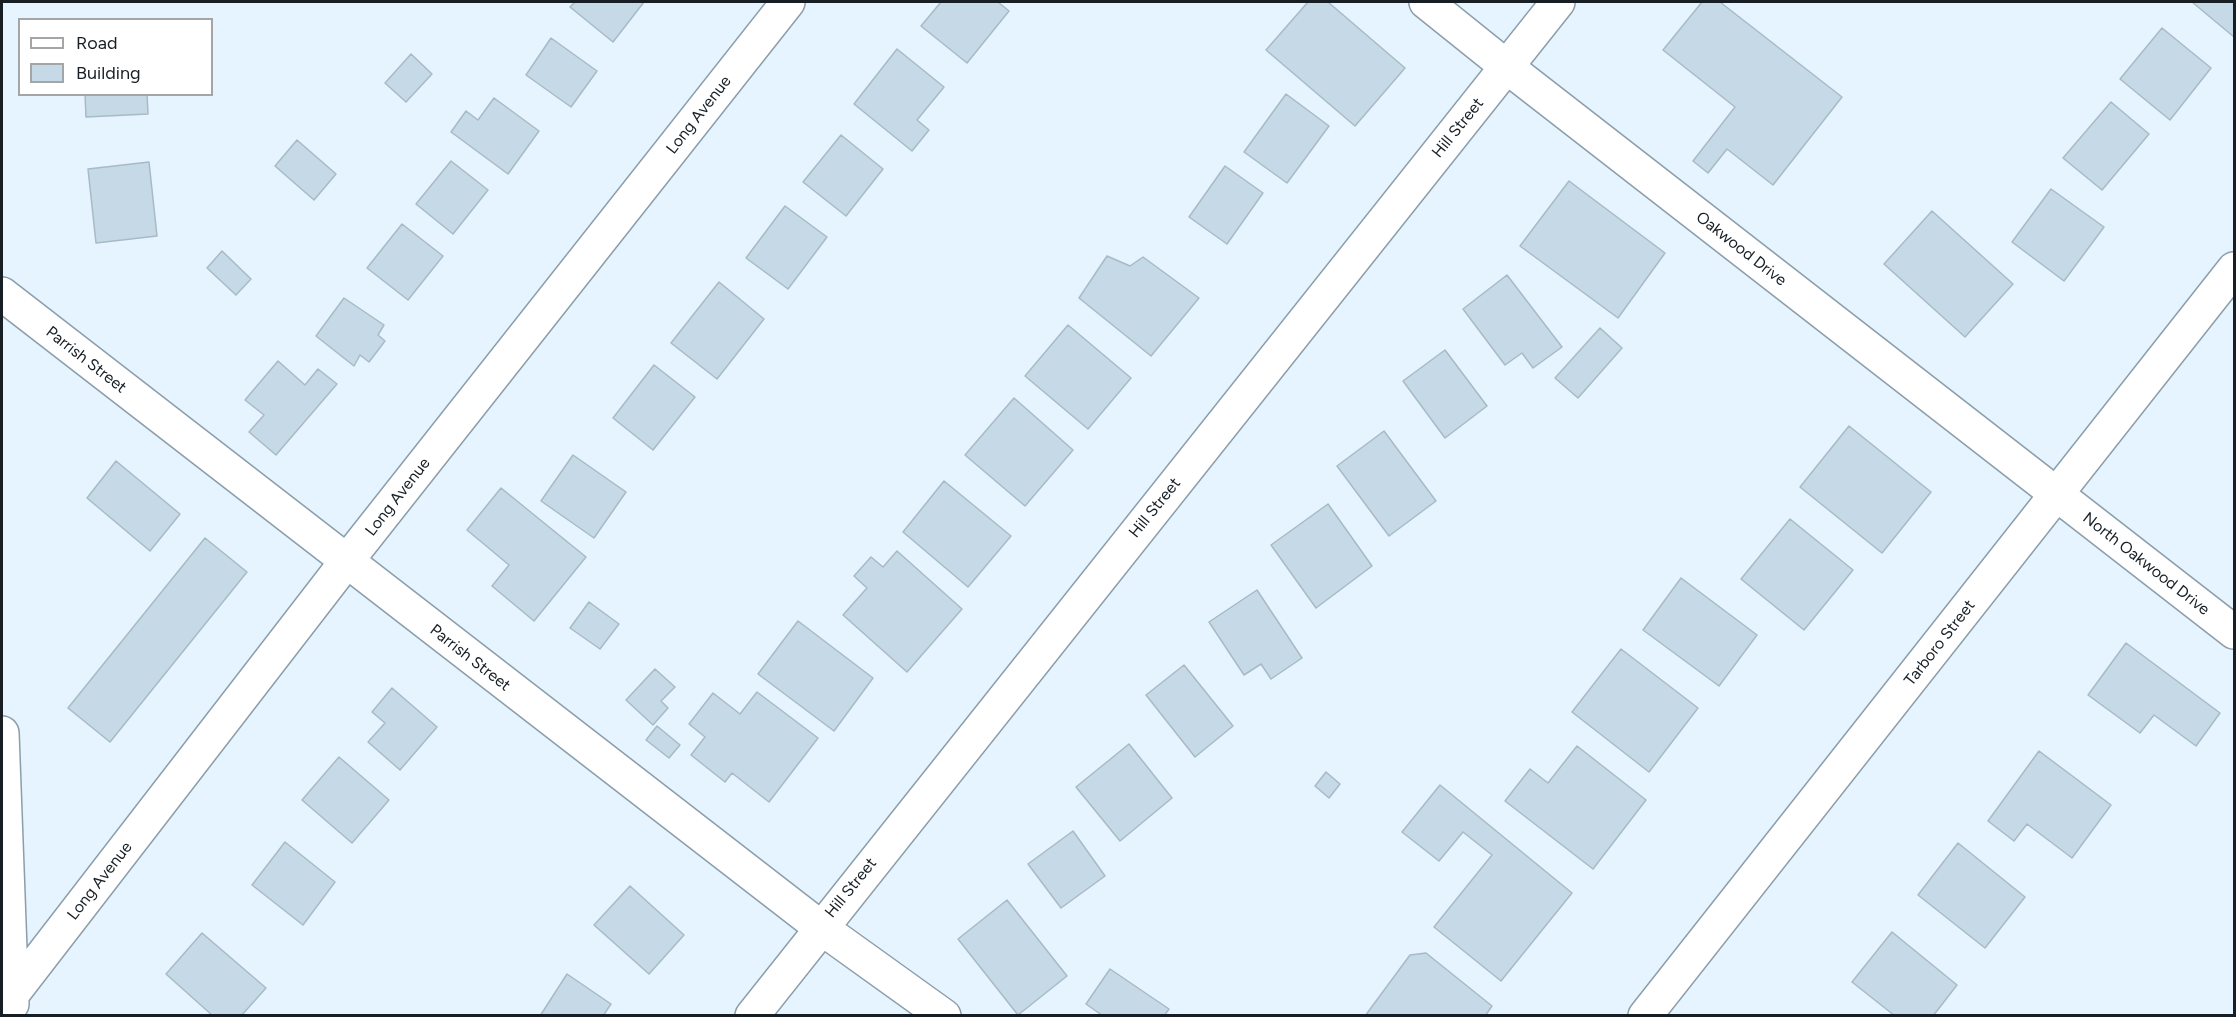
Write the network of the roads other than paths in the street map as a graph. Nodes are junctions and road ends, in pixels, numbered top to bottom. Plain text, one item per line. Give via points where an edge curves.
1 (788, 2) edge
2 (1426, 2) edge
3 (1558, 2) edge
4 (1507, 67) junction
5 (2235, 269) edge
6 (2, 294) edge
7 (2057, 495) junction
8 (346, 562) junction
9 (2235, 632) edge
10 (2, 733) edge
11 (820, 927) junction
12 (12, 1006) edge
13 (752, 1016) edge
14 (944, 1016) edge
15 (1645, 1016) edge

1 - 8 street, Long Avenue
2 - 4 street, Oakwood Drive
3 - 4 street, Hill Street
4 - 7 street, Oakwood Drive
4 - 11 street, Hill Street
5 - 7 street, Tarboro Street
6 - 8 street, Parrish Street
7 - 9 street, North Oakwood Drive
7 - 15 street, Tarboro Street
8 - 11 street, Parrish Street
8 - 12 street, Long Avenue
10 - 12 street
11 - 13 street, Hill Street
11 - 14 street, Parrish Street

